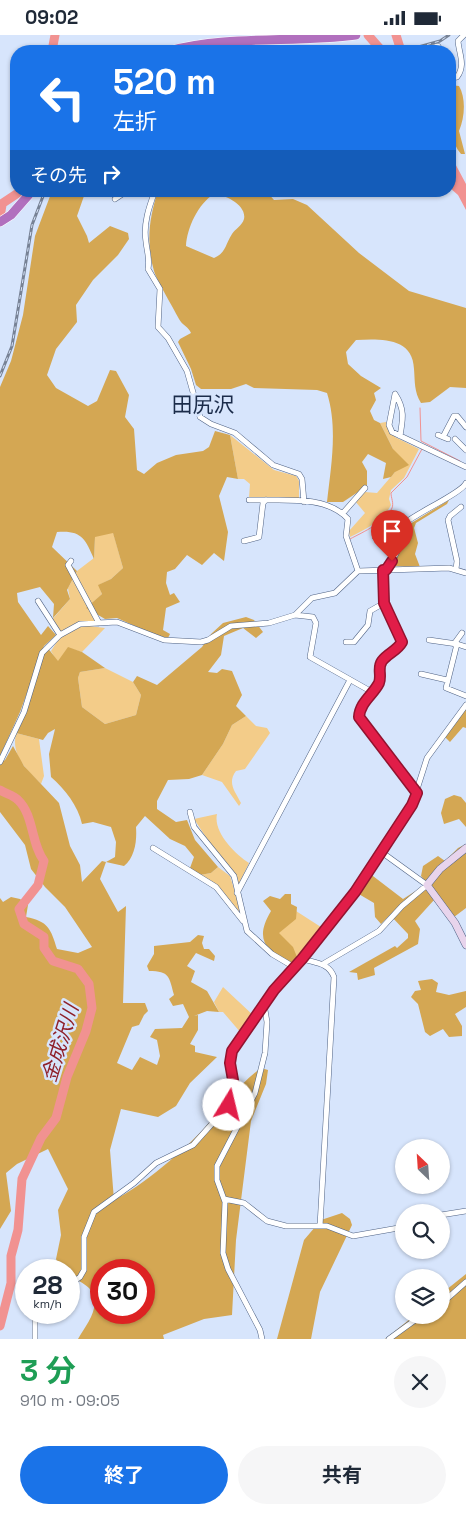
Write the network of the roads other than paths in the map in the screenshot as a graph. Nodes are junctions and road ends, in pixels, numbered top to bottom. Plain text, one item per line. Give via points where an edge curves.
1 (356, 35) edge
2 (464, 35) edge
3 (184, 45) edge
4 (456, 77) edge
5 (27, 197) edge
6 (118, 197) edge
7 (153, 197) edge
8 (115, 199) dead end
9 (0, 221) edge
10 (466, 427) edge
11 (400, 436) junction
12 (443, 437) dead end
13 (455, 439) dead end
14 (466, 450) edge
15 (466, 467) edge
16 (466, 483) edge
17 (365, 488) dead end
18 (464, 492) edge
19 (249, 500) dead end
20 (266, 500) junction
21 (304, 501) junction
22 (461, 507) dead end
23 (342, 513) junction
24 (375, 537) dead end
25 (244, 541) dead end
26 (399, 547) junction
27 (71, 561) dead end
28 (456, 569) junction
29 (384, 570) junction
30 (358, 571) junction
31 (466, 573) edge
32 (38, 601) dead end
33 (384, 603) junction
34 (295, 615) junction
35 (99, 623) junction
36 (462, 633) dead end
37 (60, 635) junction
38 (429, 640) dead end
39 (346, 642) dead end
40 (455, 644) junction
41 (466, 647) edge
42 (421, 674) dead end
43 (350, 680) junction
44 (447, 680) junction
45 (372, 692) junction
46 (466, 696) edge
47 (466, 705) edge
48 (0, 762) edge
49 (417, 793) junction
50 (190, 812) dead end
51 (153, 848) dead end
52 (466, 848) edge
53 (380, 851) junction
54 (427, 885) junction
55 (237, 893) junction
56 (245, 923) junction
57 (466, 945) edge
58 (302, 959) junction
59 (323, 964) junction
60 (294, 967) junction
61 (264, 1004) junction
62 (224, 1199) junction
63 (466, 1211) edge
64 (450, 1214) edge
65 (320, 1226) junction
66 (395, 1229) edge
67 (80, 1277) edge
68 (466, 1282) edge
69 (450, 1296) edge
70 (35, 1324) edge
71 (410, 1324) edge
72 (35, 1339) edge
73 (262, 1339) edge
74 (389, 1339) edge

1 - 3 highway via 238,39
2 - 4 street via 458,41 463,58 462,72
5 - 9 highway via 11,215
6 - 8 street
7 - 21 street via 147,212 146,241 150,259 148,269 160,289 158,327 187,371 200,417 235,433 273,465 299,474
10 - 12 street via 454,416
11 - 11 street via 392,432 389,425 395,394 402,404
11 - 15 street
13 - 14 street
16 - 18 street
17 - 23 street
18 - 26 street via 408,522 400,531
19 - 20 street
20 - 21 street
20 - 25 street via 259,537
21 - 23 street
22 - 28 street via 448,520 458,561
23 - 30 street via 348,519 346,536
24 - 26 street
26 - 29 street
27 - 35 street via 68,565
28 - 29 street
28 - 31 street
29 - 30 street
29 - 33 street
30 - 34 street via 335,593 312,598
32 - 37 street
33 - 39 street via 370,611 368,625 354,642
33 - 45 street via 402,642 398,650 379,666 379,683
34 - 35 street via 269,623 232,626 208,641 200,642 164,640 117,622
34 - 43 street via 313,617 316,623 310,657
35 - 37 street via 80,624
36 - 40 street
37 - 48 street via 42,653 24,712
38 - 40 street
40 - 41 street
40 - 44 street
42 - 44 street
43 - 45 street
43 - 55 street
44 - 46 street via 446,688
45 - 49 street via 359,717
47 - 49 street via 427,758
49 - 53 street
50 - 55 street via 194,827 234,876
51 - 56 street via 216,887
52 - 54 street via 440,869
53 - 54 street
53 - 58 street via 355,892
54 - 57 street via 455,923
54 - 59 street via 379,931
55 - 56 street
56 - 60 street via 247,931 260,945
58 - 59 street
58 - 60 street
59 - 65 street via 332,970 334,977
60 - 61 street
61 - 62 street via 267,1022 264,1053 255,1093 217,1167 217,1180
61 - 67 street via 232,1051 230,1063 236,1097 193,1145 156,1163 94,1212 84,1237 84,1270
62 - 65 street via 244,1203 267,1221 286,1226
62 - 73 street via 223,1253
63 - 64 street
65 - 66 street via 353,1236
68 - 69 street
70 - 72 street
71 - 74 street

